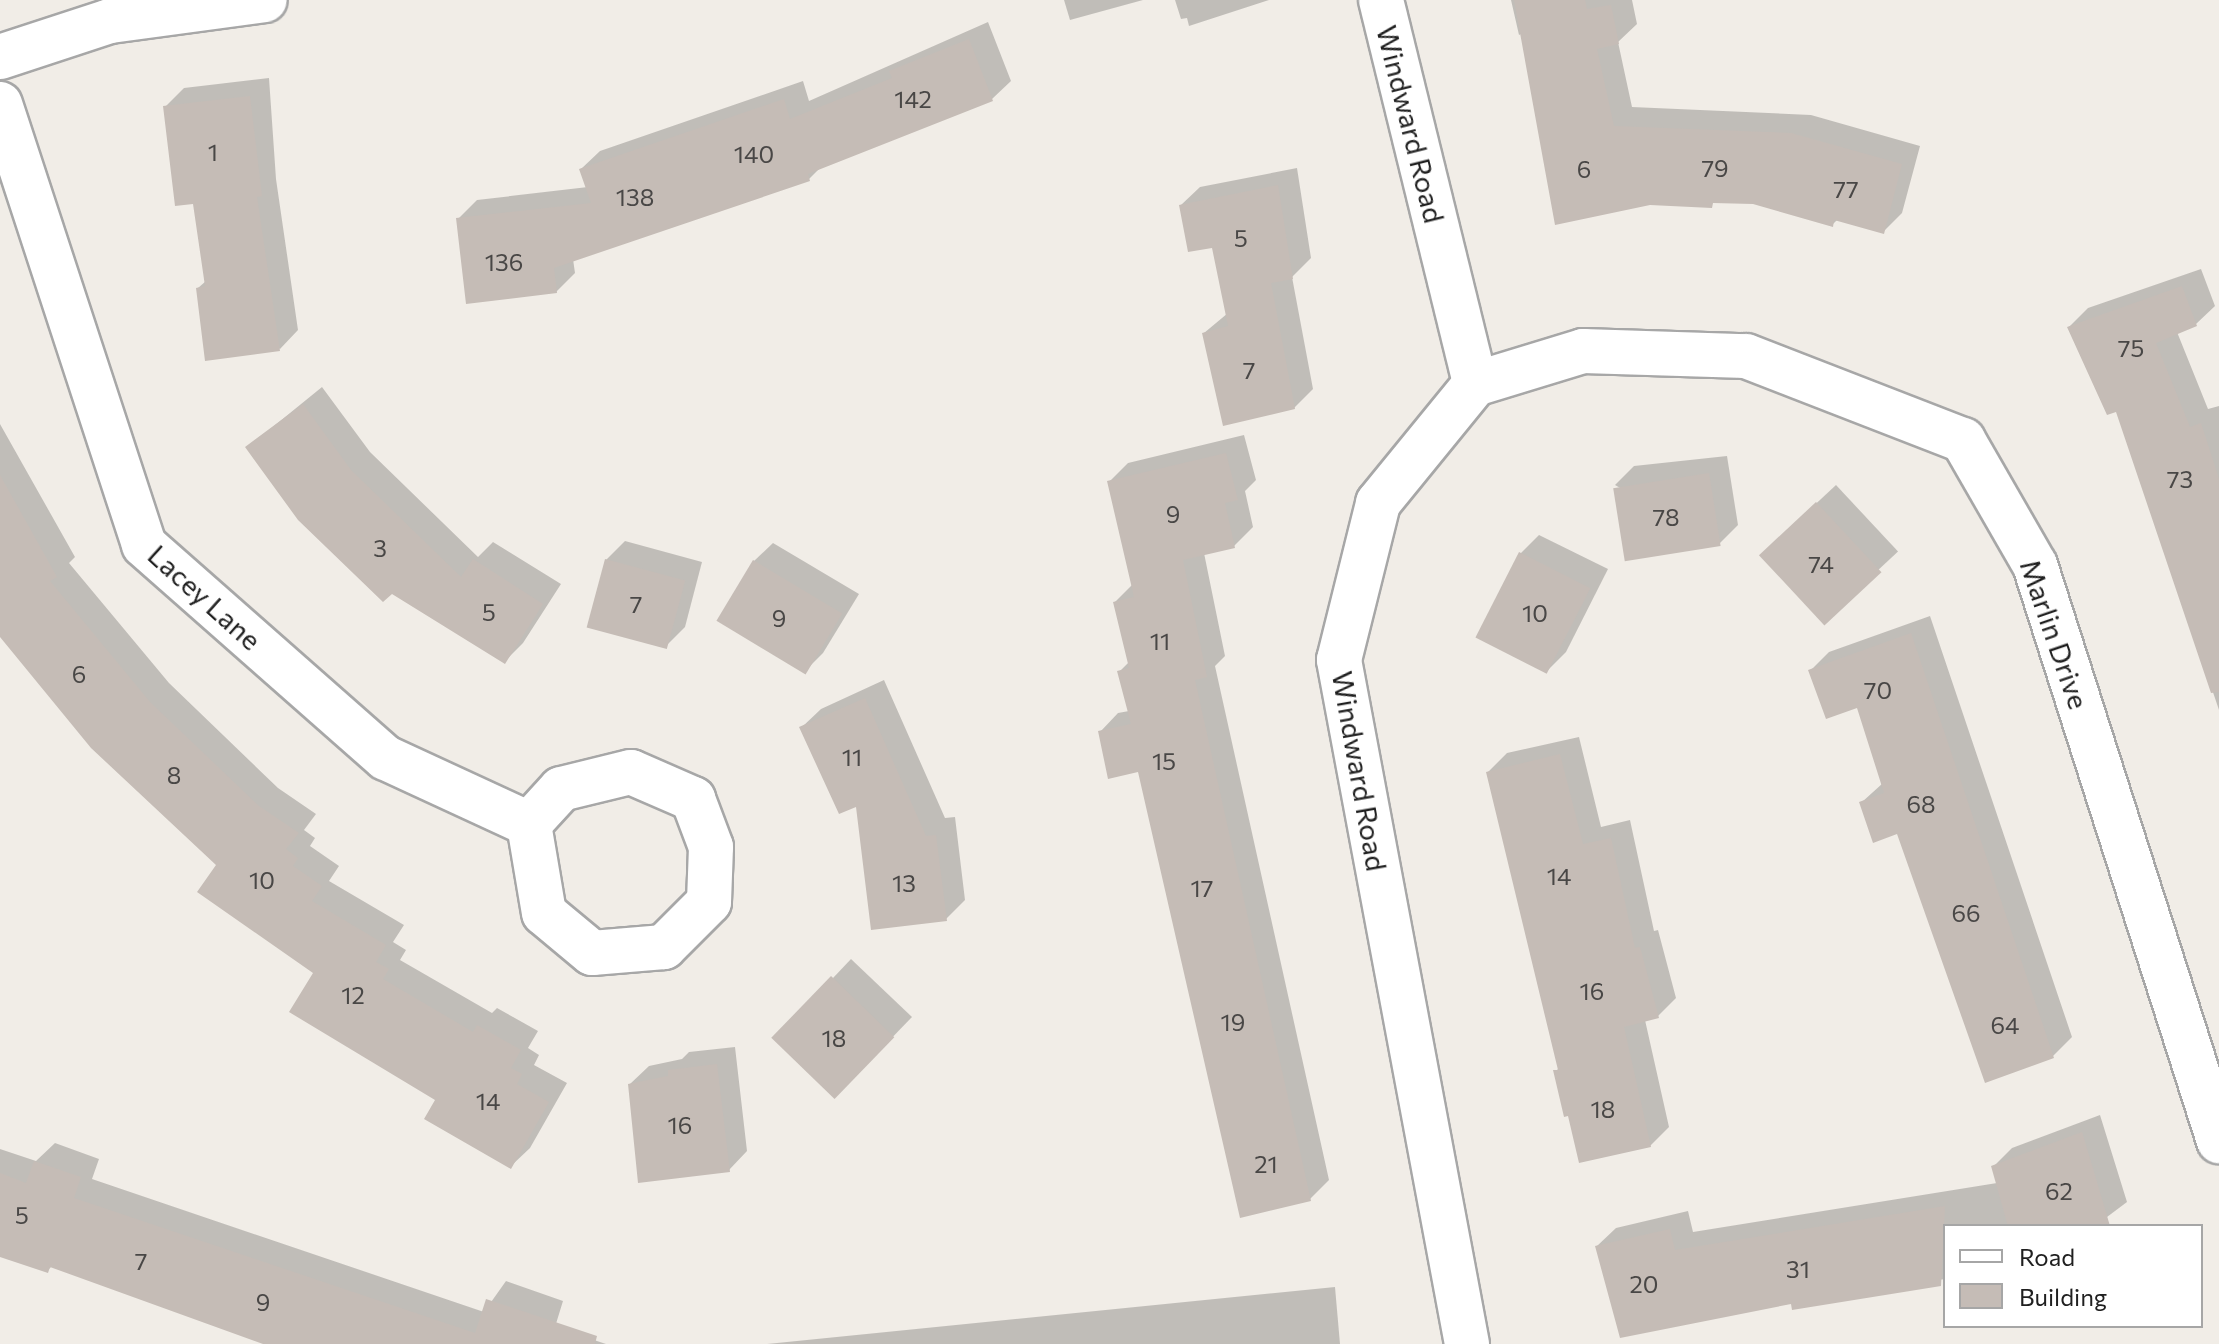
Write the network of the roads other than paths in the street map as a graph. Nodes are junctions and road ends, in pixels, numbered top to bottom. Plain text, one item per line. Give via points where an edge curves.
1 (265, 0) edge
2 (1381, 0) edge
3 (0, 57) edge
4 (0, 104) edge
5 (1475, 384) junction
6 (529, 824) junction
7 (2219, 1141) edge
8 (1467, 1344) edge

1 - 3 street via 110,21
2 - 5 street, Windward Road
4 - 6 street, Lacey Lane via 144,545 386,758
5 - 7 street, Marlin Drive via 1583,351 1746,356 1963,440 2035,565
5 - 8 street, Windward Road via 1378,503 1339,660
6 - 6 street via 561,789 631,772 693,799 711,847 709,902 664,947 592,953 544,913

